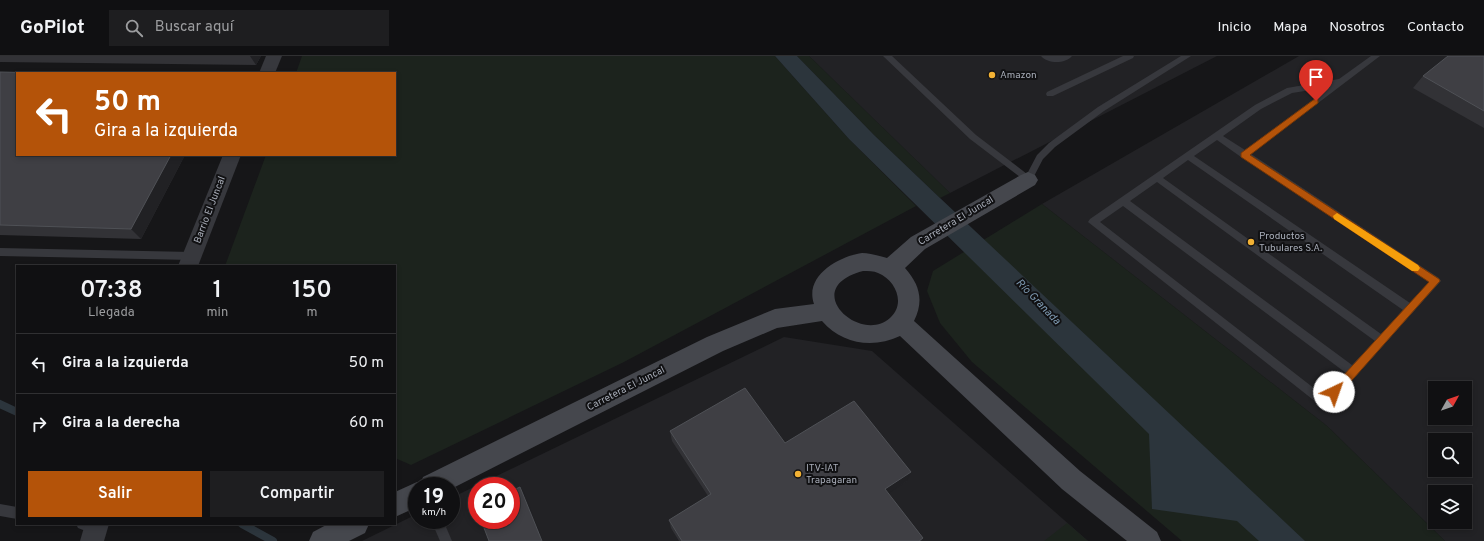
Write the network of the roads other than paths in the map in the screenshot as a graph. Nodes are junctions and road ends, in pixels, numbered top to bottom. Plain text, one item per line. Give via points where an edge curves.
1 (274, 56) edge
2 (887, 56) edge
3 (1045, 56) edge
4 (1068, 56) edge
5 (1130, 56) edge
6 (1187, 56) edge
7 (1376, 56) edge
8 (267, 72) edge
9 (1340, 82) junction
10 (1050, 94) dead end
11 (1217, 136) junction
12 (1244, 155) junction
13 (232, 156) edge
14 (1188, 156) junction
15 (1157, 178) junction
16 (1028, 180) junction
17 (1124, 201) junction
18 (0, 252) edge
19 (190, 261) edge
20 (890, 269) junction
21 (1410, 309) junction
22 (828, 311) junction
23 (901, 323) junction
24 (1382, 340) junction
25 (1353, 372) junction
26 (450, 477) edge
27 (408, 498) edge
28 (396, 504) edge
29 (0, 510) edge
30 (16, 513) edge
31 (441, 529) edge
32 (446, 541) edge
33 (1148, 541) edge

1 - 8 street
2 - 16 lane via 973,136
3 - 4 lane via 1052,60
5 - 10 lane
6 - 16 lane via 1101,109 1052,145 1040,157
7 - 9 lane
9 - 11 lane via 1290,90 1258,107
9 - 12 lane
11 - 12 lane
11 - 14 lane
12 - 21 lane via 1436,281
13 - 19 street, Barrio El Juncal
14 - 15 lane
14 - 21 lane
15 - 17 lane
15 - 24 lane
16 - 20 street, Carretera El Juncal via 918,243
17 - 25 lane
17 - 25 lane via 1093,222 1325,403
18 - 19 lane
20 - 22 street via 863,262 850,263 838,268 829,277 824,288 823,299
20 - 23 street via 901,278 908,289 908,312
21 - 24 lane
22 - 23 street via 836,322 848,330 862,334 877,334
22 - 26 street, Carretera El Juncal via 776,319 715,344
23 - 33 street via 1071,480
24 - 25 lane
27 - 28 street
29 - 30 lane
31 - 32 lane

